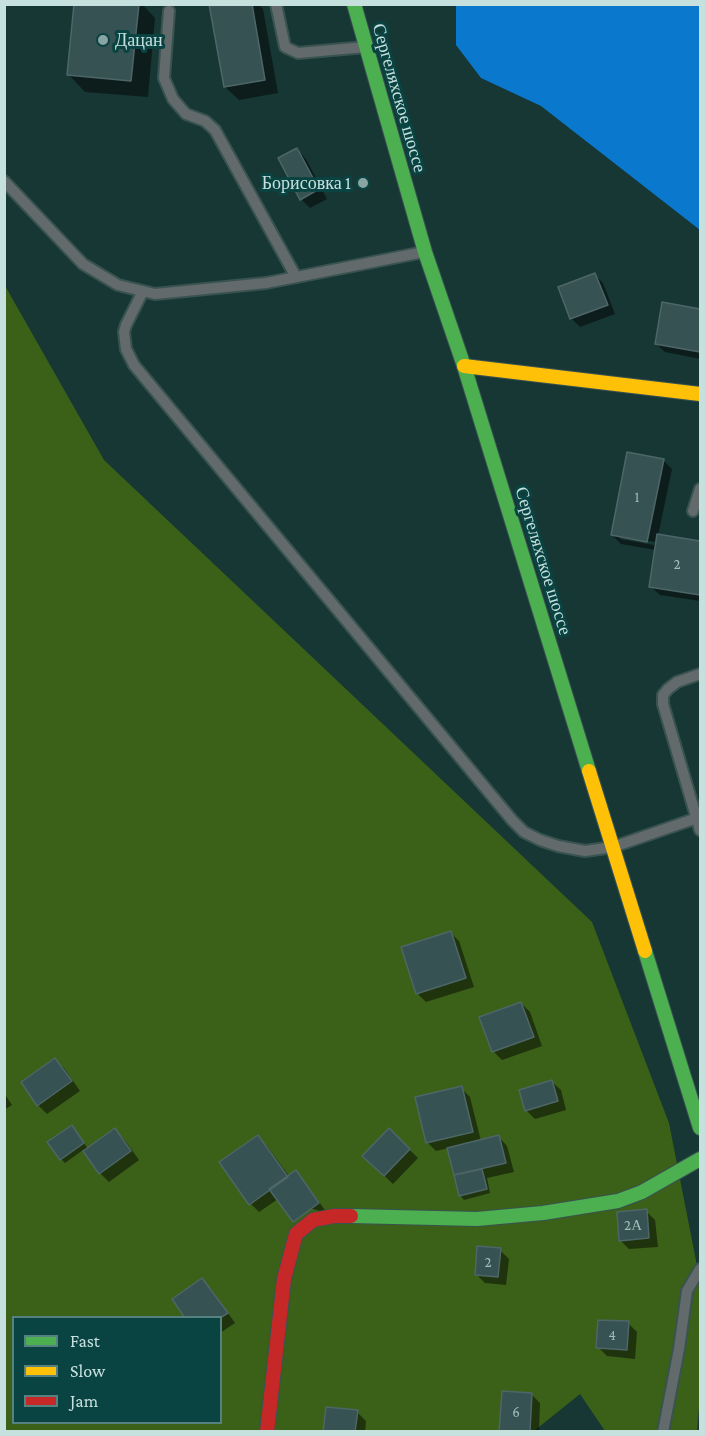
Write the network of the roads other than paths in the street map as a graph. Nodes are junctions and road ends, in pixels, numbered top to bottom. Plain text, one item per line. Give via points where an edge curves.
1 (276, 4) edge
2 (354, 4) edge
3 (169, 11) dead end
4 (366, 47) junction
5 (4, 181) edge
6 (425, 252) junction
7 (296, 277) junction
8 (143, 291) junction
9 (464, 366) junction
10 (700, 394) edge
11 (700, 489) edge
12 (693, 511) dead end
13 (700, 674) edge
14 (697, 818) junction
15 (700, 830) edge
16 (613, 847) junction
17 (700, 1128) edge
18 (700, 1159) edge
19 (700, 1269) edge
20 (267, 1431) edge
21 (663, 1431) edge

1 - 4 lane via 285,47 298,53
2 - 4 main road, Сергеляхское шоссе
3 - 7 lane via 164,78 172,99 186,114 215,130
4 - 6 main road, Сергеляхское шоссе
5 - 8 lane via 83,264 117,285
6 - 7 lane
6 - 9 main road, Сергеляхское шоссе
7 - 8 lane via 155,294
8 - 16 lane via 124,332 126,349 134,365 512,820 524,832 558,846 585,850
9 - 10 main road
9 - 16 main road, Сергеляхское шоссе
11 - 12 lane
13 - 14 lane via 677,682 663,695
14 - 15 lane
14 - 16 lane
16 - 17 main road, Сергеляхское шоссе
18 - 20 main road via 618,1201 554,1212 477,1219 334,1216 313,1220 296,1234 284,1279
19 - 21 lane via 687,1291

